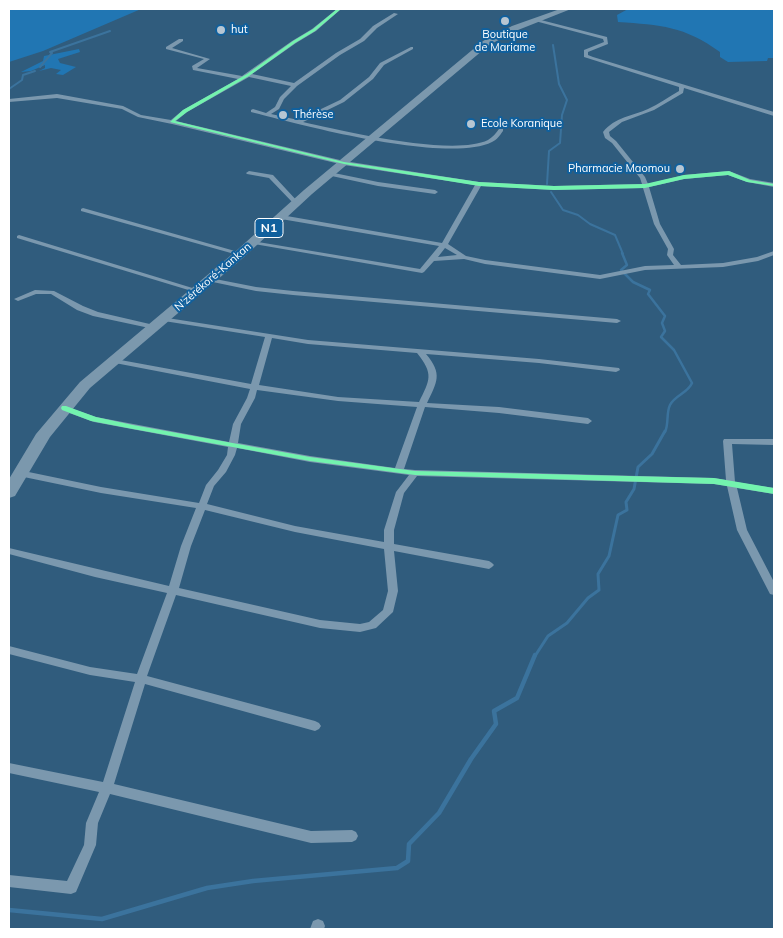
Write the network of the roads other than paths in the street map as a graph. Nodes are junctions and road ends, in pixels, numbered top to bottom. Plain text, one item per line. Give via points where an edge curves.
1 (339, 9) edge
2 (567, 9) edge
3 (396, 14) dead end
4 (537, 20) junction
5 (180, 40) dead end
6 (411, 48) dead end
7 (246, 77) junction
8 (295, 85) junction
9 (682, 85) junction
10 (9, 101) edge
11 (253, 111) dead end
12 (266, 114) junction
13 (774, 114) edge
14 (172, 122) junction
15 (299, 122) junction
16 (501, 130) dead end
17 (372, 138) junction
18 (344, 163) junction
19 (249, 173) dead end
20 (329, 174) junction
21 (479, 184) junction
22 (774, 185) edge
23 (645, 186) junction
24 (436, 192) dead end
25 (296, 203) junction
26 (83, 210) dead end
27 (281, 217) junction
28 (19, 237) dead end
29 (254, 242) junction
30 (444, 245) junction
31 (774, 253) edge
32 (240, 254) junction
33 (464, 257) junction
34 (431, 259) junction
35 (679, 266) junction
36 (210, 280) junction
37 (197, 291) junction
38 (18, 299) dead end
39 (164, 319) junction
40 (617, 321) dead end
41 (154, 328) junction
42 (269, 335) junction
43 (419, 351) junction
44 (115, 361) junction
45 (616, 370) dead end
46 (254, 387) junction
47 (422, 404) junction
48 (64, 408) junction
49 (588, 420) dead end
50 (774, 442) edge
51 (234, 445) junction
52 (399, 470) junction
53 (19, 473) junction
54 (416, 473) junction
55 (731, 483) junction
56 (774, 491) edge
57 (9, 492) edge
58 (200, 506) junction
59 (389, 547) junction
60 (9, 551) edge
61 (489, 565) dead end
62 (173, 591) junction
63 (774, 591) edge
64 (9, 650) edge
65 (141, 679) junction
66 (315, 726) dead end
67 (9, 768) edge
68 (107, 788) junction
69 (352, 836) dead end
70 (9, 881) edge

1 - 7 street
2 - 4 highway, N'zérékoré-Kankan / N1
3 - 8 street
4 - 9 street via 605,38 606,43 585,54 591,58
4 - 17 highway, N'zérékoré-Kankan / N1 via 486,43
5 - 7 street via 168,48 208,59 195,69
6 - 15 street via 382,64 371,78 342,101
7 - 8 street
7 - 14 street via 185,111
8 - 12 street via 282,98 278,108
9 - 13 street
9 - 23 street via 682,92 648,111 627,117 606,132 638,171
10 - 14 street via 56,96 123,108 140,116
11 - 12 street
12 - 15 street
14 - 18 street
15 - 17 street
16 - 17 street via 489,142 463,147
17 - 18 highway, N'zérékoré-Kankan / N1
18 - 20 highway, N'zérékoré-Kankan / N1
18 - 21 street
19 - 25 street via 271,176
20 - 24 street
20 - 25 highway, N'zérékoré-Kankan / N1
21 - 23 street via 554,188
21 - 30 street
22 - 23 street via 729,173 684,177
23 - 35 street via 657,224 671,250 670,255
25 - 27 highway, N'zérékoré-Kankan / N1
26 - 32 street
27 - 29 highway, N'zérékoré-Kankan / N1
27 - 30 street
28 - 37 street
29 - 32 highway, N'zérékoré-Kankan / N1
29 - 34 street via 422,271
30 - 33 street
30 - 34 street
31 - 35 street via 723,265
32 - 36 highway, N'zérékoré-Kankan / N1
33 - 34 street
33 - 35 street via 600,277 645,268
36 - 37 highway, N'zérékoré-Kankan / N1
36 - 40 street via 293,293
37 - 39 highway, N'zérékoré-Kankan / N1
38 - 41 street via 36,292 52,292 88,311
39 - 41 highway, N'zérékoré-Kankan / N1
39 - 42 street
41 - 44 highway, N'zérékoré-Kankan / N1
42 - 43 street via 308,342
42 - 46 street
43 - 45 street
43 - 47 street via 432,365 433,382
44 - 46 street
44 - 48 highway, N'zérékoré-Kankan / N1
46 - 47 street via 338,399
46 - 51 street via 237,424
47 - 49 street
47 - 52 street
48 - 51 street via 94,419
48 - 53 highway, N'zérékoré-Kankan / N1
50 - 55 street via 727,441
51 - 52 street
51 - 58 street via 222,472
52 - 54 street
53 - 57 highway, N'zérékoré-Kankan / N1
53 - 58 street
54 - 55 street via 591,476
54 - 59 street via 400,492
55 - 56 street
55 - 63 street via 742,530
58 - 59 street
58 - 62 street
59 - 61 street
59 - 62 street via 393,591 388,612 372,625 360,628 320,624
60 - 62 street
62 - 65 street
64 - 65 street via 90,671
65 - 66 street
65 - 68 street
67 - 68 street
68 - 69 street via 311,837
68 - 70 street via 92,823 90,845 71,888

